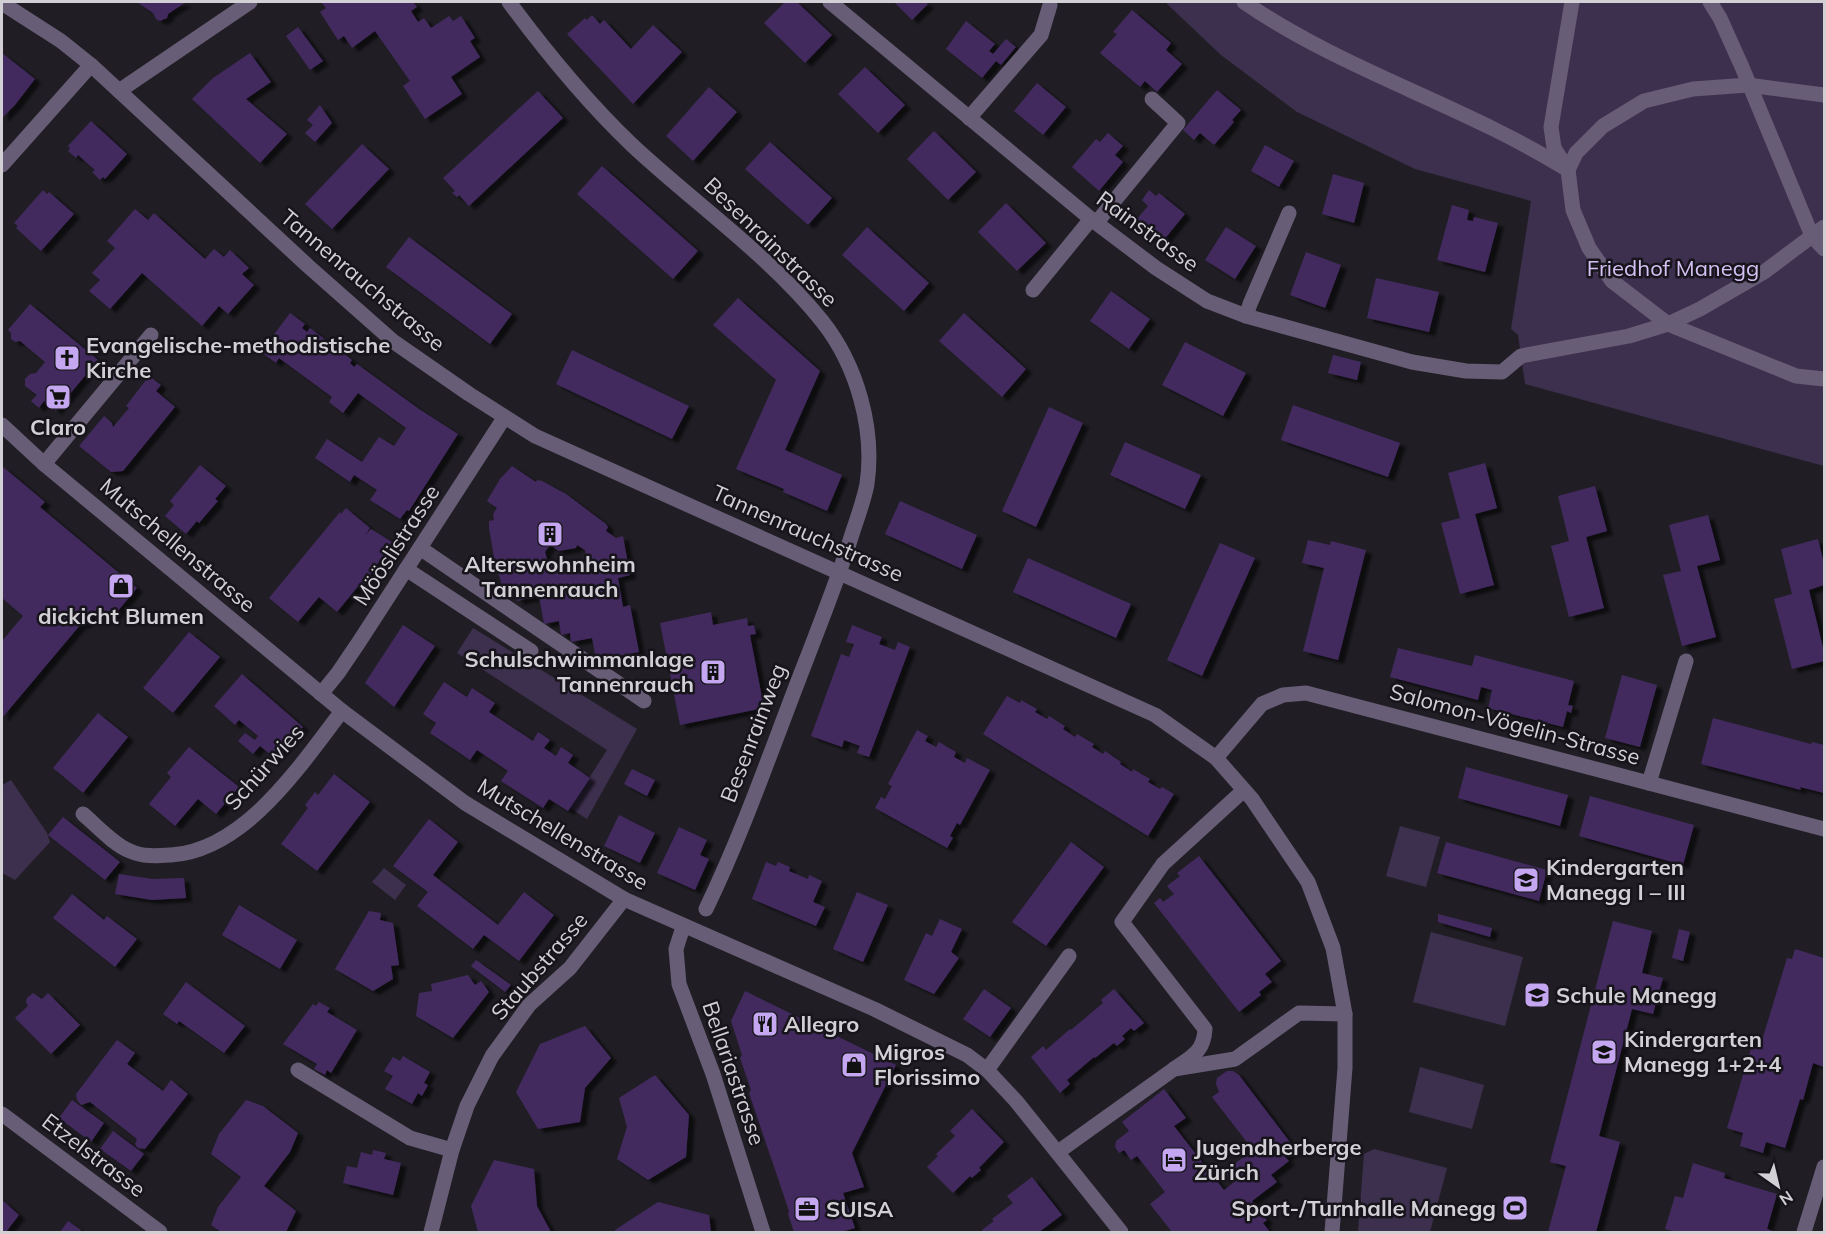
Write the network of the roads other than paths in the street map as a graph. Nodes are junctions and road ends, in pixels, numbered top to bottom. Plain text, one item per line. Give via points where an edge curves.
1 (250, 2) edge
2 (509, 2) edge
3 (830, 2) edge
4 (1244, 2) edge
5 (1572, 2) edge
6 (1710, 2) edge
7 (2, 3) edge
8 (1050, 5) dead end
9 (91, 65) junction
10 (1748, 85) junction
11 (119, 91) junction
12 (1824, 95) edge
13 (1152, 99) dead end
14 (969, 118) junction
15 (2, 165) edge
16 (1568, 170) junction
17 (1289, 213) dead end
18 (1094, 221) junction
19 (1818, 232) edge
20 (1824, 249) edge
21 (1033, 291) dead end
22 (1246, 316) junction
23 (1668, 324) junction
24 (151, 335) dead end
25 (1824, 380) edge
26 (504, 418) junction
27 (2, 425) edge
28 (44, 464) junction
29 (420, 548) junction
30 (406, 569) junction
31 (841, 573) junction
32 (531, 651) dead end
33 (1686, 661) dead end
34 (321, 694) junction
35 (644, 701) dead end
36 (342, 711) junction
37 (1216, 758) junction
38 (1650, 783) junction
39 (1244, 790) junction
40 (83, 814) dead end
41 (1824, 829) edge
42 (624, 899) junction
43 (706, 909) dead end
44 (683, 927) junction
45 (1069, 956) dead end
46 (1345, 1014) junction
47 (1174, 1069) junction
48 (987, 1070) junction
49 (298, 1071) dead end
50 (2, 1114) edge
51 (452, 1150) junction
52 (1058, 1152) junction
53 (1824, 1167) edge
54 (160, 1233) edge
55 (431, 1233) edge
56 (763, 1233) edge
57 (1121, 1233) edge
58 (1332, 1233) edge
59 (1804, 1233) edge

1 - 11 street
2 - 31 street, Besenrainstrasse via 553,59 632,144 774,271 811,308 838,345 863,408 869,448 867,486
3 - 14 street, Rainstrasse
4 - 16 street via 1275,23 1531,147
5 - 16 street via 1551,128 1554,148
6 - 10 street
7 - 9 street, Tannenrauchstrasse
8 - 14 street via 1041,35
9 - 11 street, Tannenrauchstrasse
9 - 15 street
10 - 12 street
10 - 16 street via 1693,89 1644,101 1603,126 1576,153
10 - 19 street
11 - 26 street, Tannenrauchstrasse via 394,342
13 - 18 street via 1178,123
14 - 18 street, Rainstrasse
16 - 23 street via 1574,210 1589,248 1612,281
17 - 22 street
18 - 21 street
18 - 22 street, Rainstrasse via 1207,301
19 - 20 street
19 - 23 street via 1764,272
22 - 23 street, Rainstrasse via 1412,362 1502,372 1521,356 1629,336
23 - 25 street via 1796,376
24 - 28 street
26 - 29 street, Mööslistrasse
26 - 31 street, Tannenrauchstrasse via 535,436
27 - 28 street, Mutschellenstrasse
28 - 34 street, Mutschellenstrasse
29 - 30 street, Mööslistrasse
29 - 35 street
30 - 32 street
30 - 34 street, Mööslistrasse
31 - 37 street, Tannenrauchstrasse via 1155,715
31 - 43 street, Besenrainweg
33 - 38 street
34 - 36 street, Mutschellenstrasse
36 - 40 street, Schürwies via 274,797 242,827 188,854 150,857 128,851
36 - 42 street, Mutschellenstrasse via 465,803
37 - 38 street, Salomon-Vögelin-Strasse via 1262,704 1283,695 1306,693
37 - 39 street, Tannenrauchstrasse
38 - 41 street, Salomon-Vögelin-Strasse
39 - 46 street, Tannenrauchstrasse via 1308,882 1333,948
39 - 47 street via 1163,864 1122,922 1205,1029 1204,1042 1195,1054
42 - 44 street, Mutschellenstrasse
42 - 51 street, Staubstrasse via 570,968 529,1005 492,1056 467,1106
44 - 48 street, Mutschellenstrasse via 935,1038 967,1054
44 - 56 street, Bellariastrasse via 676,949 679,984 713,1074
45 - 48 street
46 - 47 street via 1299,1013 1235,1059
46 - 58 street, Tannenrauchstrasse via 1346,1068
47 - 52 street
48 - 52 street, Mutschellenstrasse
49 - 51 street via 410,1138
50 - 54 street, Etzelstrasse
51 - 55 street, Staubstrasse
52 - 57 street, Mutschellenstrasse
53 - 59 street

